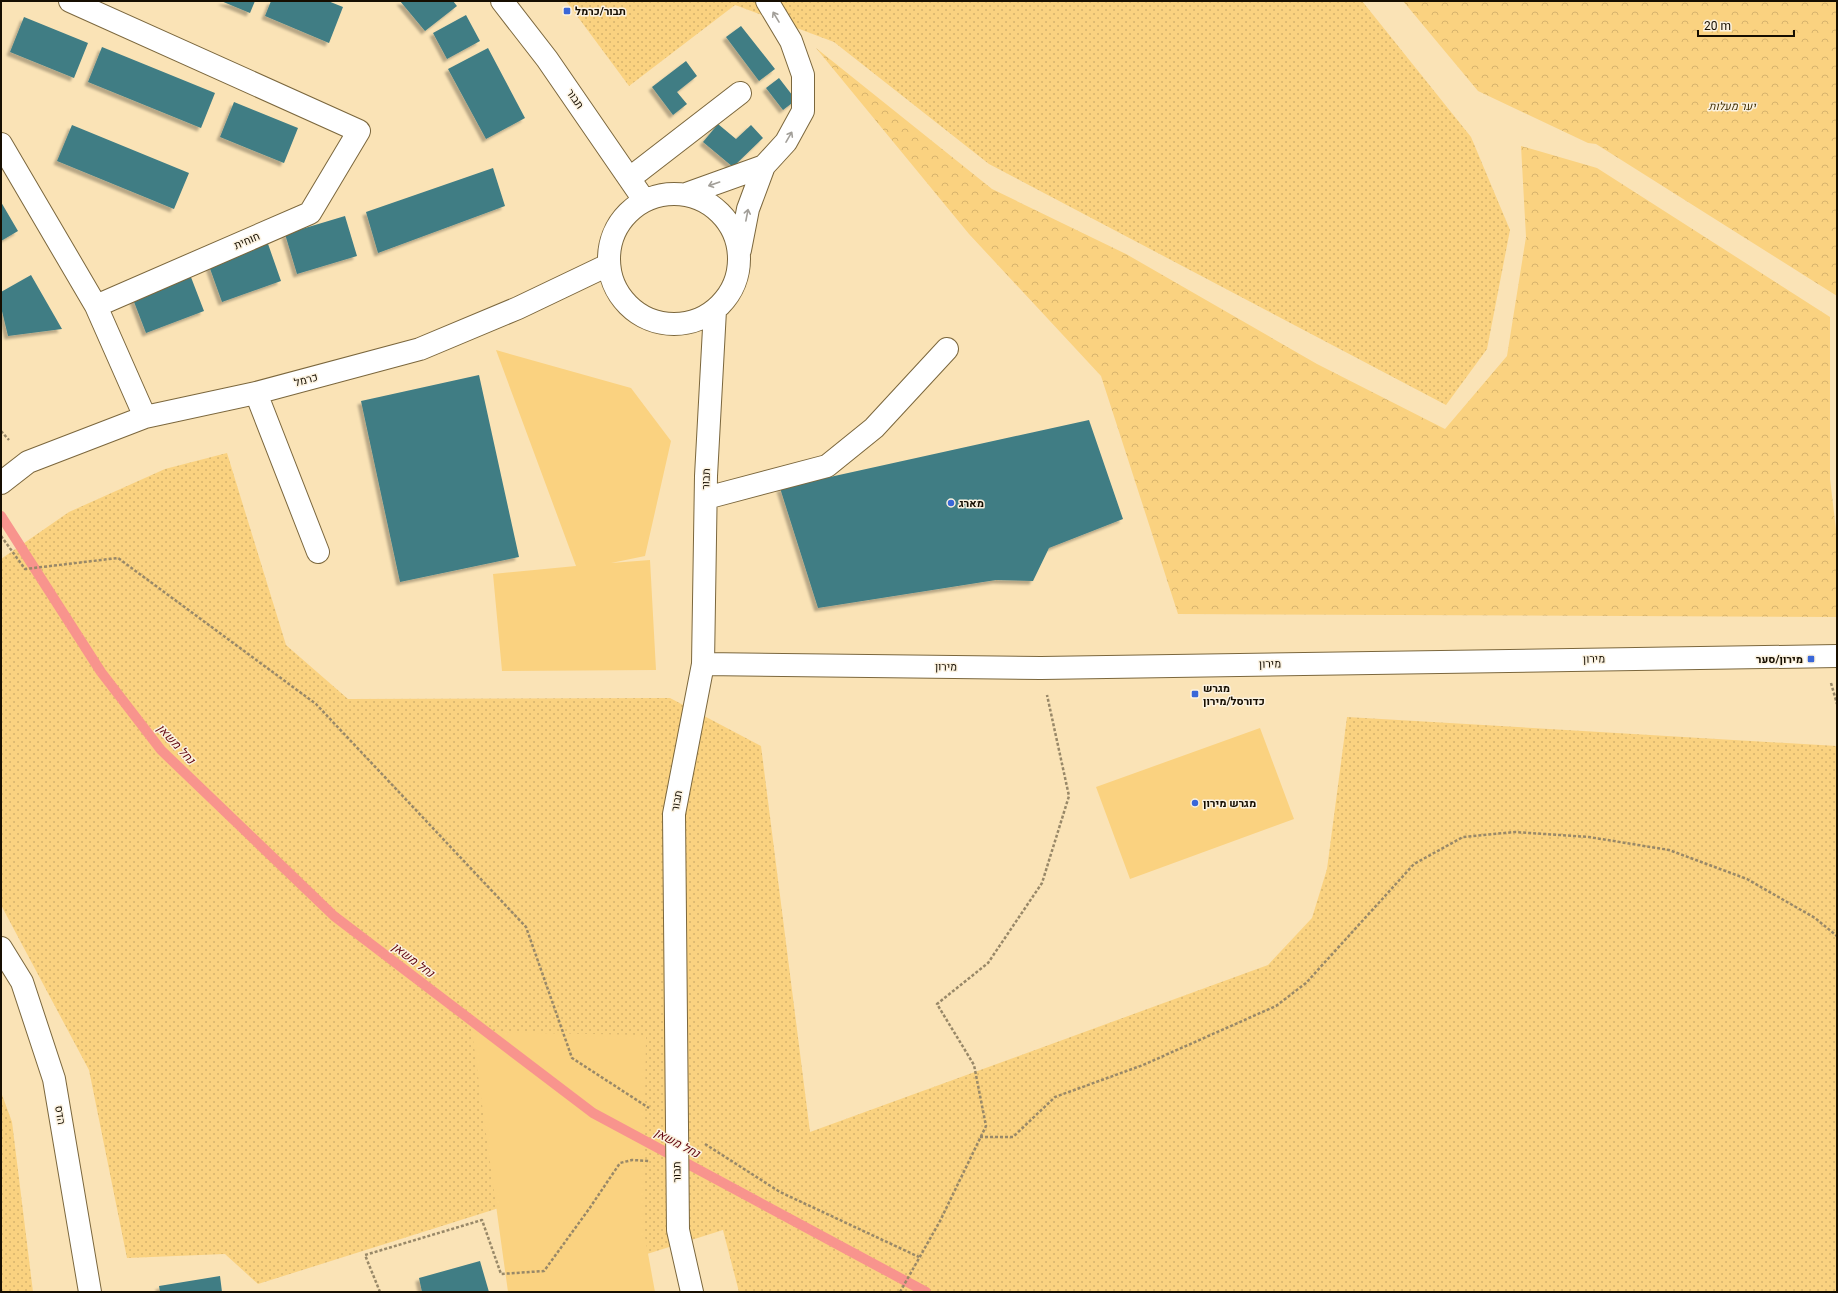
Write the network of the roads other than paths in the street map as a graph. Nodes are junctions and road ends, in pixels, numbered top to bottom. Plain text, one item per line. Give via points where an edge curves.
1 (70, 1) edge
2 (502, 1) edge
3 (767, 1) edge
4 (740, 93) dead end
5 (1, 144) edge
6 (764, 166) junction
7 (630, 178) junction
8 (686, 194) junction
9 (644, 200) junction
10 (739, 253) junction
11 (608, 265) junction
12 (96, 306) junction
13 (715, 310) junction
14 (947, 349) dead end
15 (256, 393) junction
16 (145, 417) junction
17 (1, 483) edge
18 (706, 498) junction
19 (318, 552) dead end
20 (1837, 656) edge
21 (703, 664) junction
22 (1, 948) edge
23 (90, 1292) edge
24 (692, 1292) edge

1 - 12 street, חוחית via 359,131 310,213
2 - 7 street, תבור via 548,59
6 -> 3 street via 786,142 803,111 803,75 791,41
4 - 7 street
5 - 12 street
6 -> 8 street
10 -> 6 street via 748,209
7 - 9 street, תבור
8 - 9 street via 664,193
8 - 10 street via 706,201 722,214 734,233
9 - 11 street via 628,211 616,227 609,246
10 - 13 street via 738,275 729,294
11 - 13 street via 613,285 624,302 640,314 658,322 678,324 698,320
11 - 15 street, כרמל via 518,308 420,349
12 - 16 street
13 - 18 street, תבור
14 - 18 street via 874,428 828,466
15 - 16 street, כרמל
15 - 19 street
16 - 17 street, כרמל via 28,462
18 - 21 street, תבור
20 - 21 street, מירון via 1041,668
21 - 24 street, תבור via 674,814 678,1230
22 - 23 street, הדס via 22,982 54,1079

